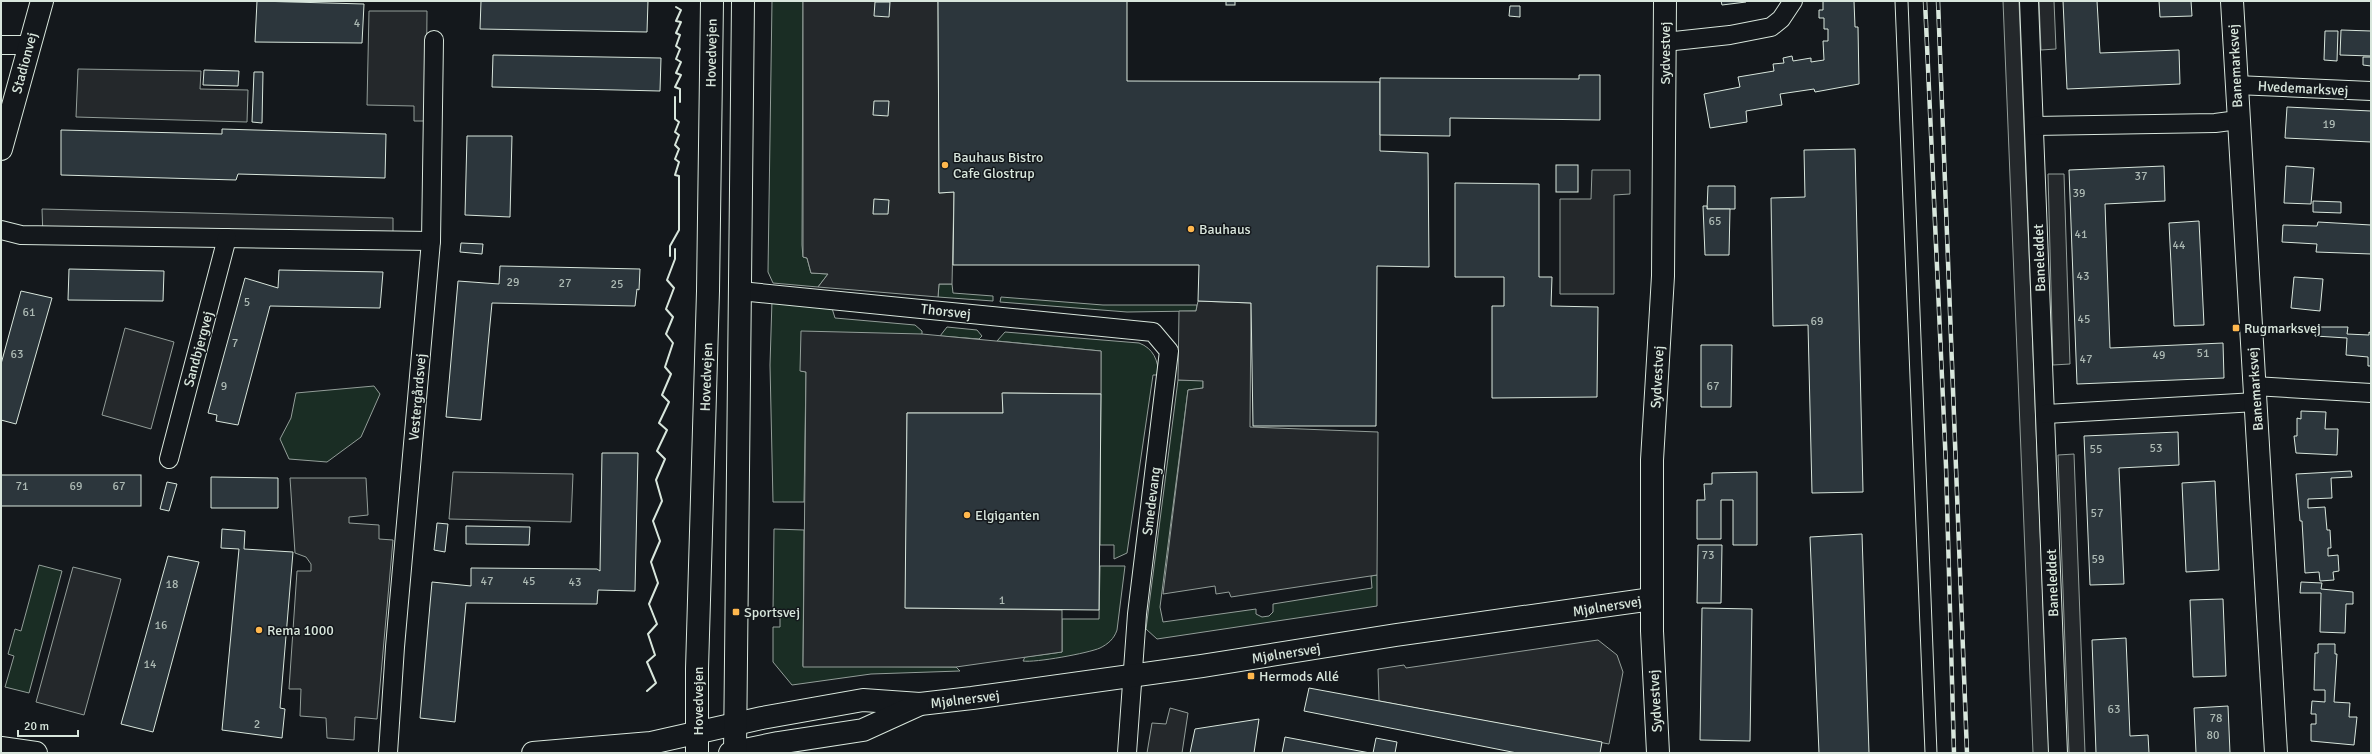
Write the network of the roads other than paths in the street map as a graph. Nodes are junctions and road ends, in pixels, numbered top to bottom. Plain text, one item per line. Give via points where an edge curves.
1 (42, 1) edge
2 (712, 1) edge
3 (743, 1) edge
4 (1665, 1) edge
5 (1793, 1) edge
6 (2029, 1) edge
7 (2232, 1) edge
8 (434, 40) dead end
9 (1664, 42) junction
10 (1, 45) edge
11 (29, 45) junction
12 (2236, 85) junction
13 (2371, 91) edge
14 (2238, 120) junction
15 (2034, 126) junction
16 (1, 149) edge
17 (1, 230) edge
18 (227, 238) junction
19 (431, 241) junction
20 (740, 290) junction
21 (1153, 332) joint
22 (2371, 393) edge
23 (2255, 394) junction
24 (2046, 414) junction
25 (169, 459) dead end
26 (1652, 599) junction
27 (1134, 676) junction
28 (920, 704) junction
29 (735, 724) junction
30 (697, 743) edge
31 (1, 748) edge
32 (36, 753) edge
33 (388, 753) edge
34 (533, 753) edge
35 (733, 753) edge
36 (1128, 753) edge
37 (1658, 753) edge
38 (2058, 753) edge
39 (2276, 753) edge

1 - 11 street, Stadionvej
2 - 30 street, Hovedvejen
3 - 20 street
4 - 9 street, Sydvestvej
5 - 9 street via 1781,19 1771,27 1730,35
6 - 15 street, Baneleddet
7 - 12 street, Banemarksvej
8 - 19 street, Vestergårdsvej
9 - 26 street, Sydvestvej via 1663,276 1652,460
10 - 11 street
11 - 16 street, Stadionvej
12 - 13 street, Hvedemarksvej
12 - 14 street, Banemarksvej
14 - 15 street via 2208,123
14 - 23 street, Banemarksvej
15 - 24 street, Baneleddet
17 - 18 street via 21,235
18 - 19 street
18 - 25 street, Sandbjergvej
19 - 33 street, Vestergårdsvej
20 - 21 street, Thorsvej
20 - 29 street
21 - 27 street, Smedevang via 1170,351 1137,614
22 - 23 street
23 - 24 street
23 - 39 street, Banemarksvej
24 - 38 street, Baneleddet
26 - 27 street, Mjølnersvej via 1396,635
26 - 37 street, Sydvestvej
27 - 28 street, Mjølnersvej
27 - 36 street
28 - 29 street, Mjølnersvej via 863,700
28 - 35 street, Mjølnersvej via 863,730
29 - 30 street
29 - 35 street
30 - 34 street via 651,743
31 - 32 street

